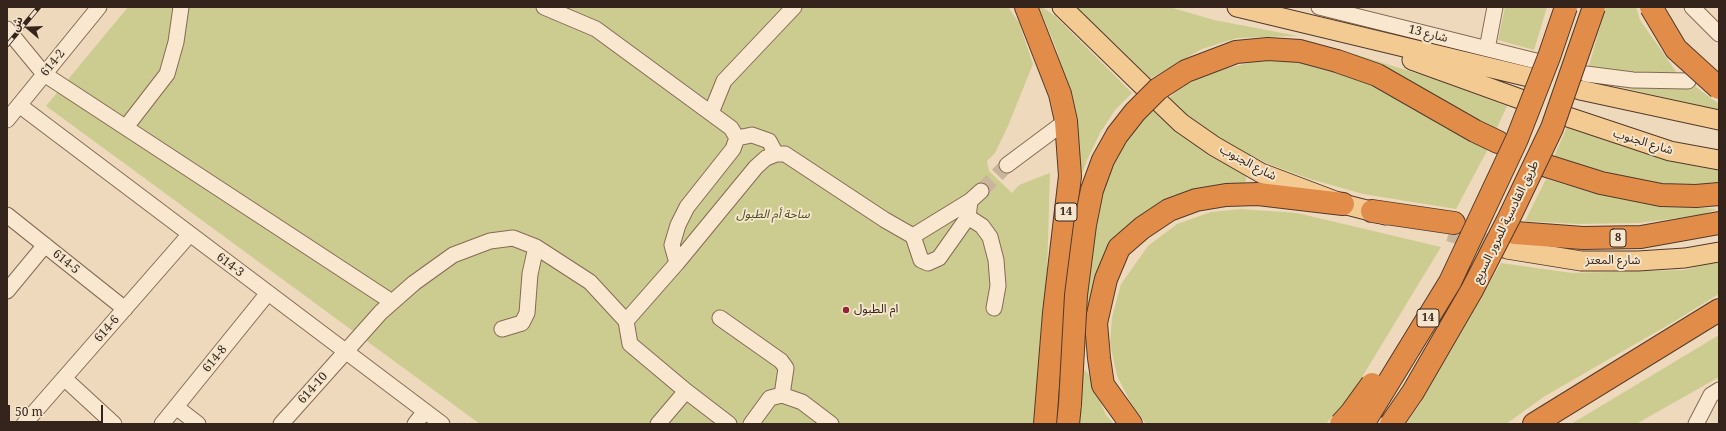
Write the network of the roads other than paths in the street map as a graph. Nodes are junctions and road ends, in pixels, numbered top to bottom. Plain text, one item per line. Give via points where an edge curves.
1 (99, 7) edge
2 (181, 7) edge
3 (544, 7) edge
4 (794, 7) edge
5 (1026, 7) edge
6 (1062, 7) edge
7 (1237, 7) edge
8 (1320, 7) edge
9 (1496, 7) edge
10 (1566, 7) edge
11 (1594, 7) edge
12 (1651, 7) edge
13 (1692, 7) edge
14 (1340, 10) edge
15 (1310, 25) junction
16 (7, 29) edge
17 (1719, 34) edge
18 (1487, 49) junction
19 (1532, 69) joint
20 (44, 74) junction
21 (1688, 81) dead end
22 (1585, 85) joint
23 (1144, 88) dead end
24 (1719, 88) edge
25 (1520, 99) tunnel mouth
26 (1158, 101) dead end
27 (19, 105) junction
28 (711, 113) junction
29 (1568, 117) tunnel mouth
30 (7, 120) edge
31 (1719, 120) edge
32 (1066, 121) junction
33 (126, 127) junction
34 (737, 138) junction
35 (1498, 142) dead end
36 (776, 154) junction
37 (1719, 160) edge
38 (1007, 165) tunnel mouth
39 (1547, 166) dead end
40 (1719, 194) edge
41 (1343, 204) junction
42 (1485, 208) junction
43 (1372, 211) joint
44 (7, 214) edge
45 (968, 217) junction
46 (1719, 223) edge
47 (1451, 228) tunnel mouth
48 (190, 234) junction
49 (913, 236) junction
50 (1511, 241) joint
51 (45, 245) junction
52 (536, 248) junction
53 (1719, 252) edge
54 (676, 263) junction
55 (7, 291) edge
56 (268, 293) junction
57 (392, 302) junction
58 (994, 308) dead end
59 (125, 309) junction
60 (1719, 310) edge
61 (720, 318) dead end
62 (626, 321) junction
63 (502, 329) dead end
64 (345, 351) junction
65 (64, 378) junction
66 (1719, 390) edge
67 (686, 391) junction
68 (782, 395) junction
69 (176, 407) junction
70 (425, 412) junction
71 (1069, 414) edge
72 (24, 424) edge
73 (114, 424) edge
74 (162, 424) edge
75 (198, 424) edge
76 (280, 424) edge
77 (415, 424) edge
78 (442, 424) edge
79 (658, 424) edge
80 (729, 424) edge
81 (750, 424) edge
82 (831, 424) edge
83 (1045, 424) edge
84 (1130, 424) edge
85 (1341, 424) edge
86 (1363, 424) edge
87 (1391, 424) edge
88 (1534, 424) edge
89 (1696, 424) edge

1 - 20 street, 614-2
2 - 33 street via 176,42 167,74
3 - 28 street via 596,29
4 - 28 street via 724,81
5 - 32 highway, 14 via 1060,94
6 - 23 main road
7 - 15 main road
8 - 14 street, شارع 13
9 - 18 street
10 - 42 highway, طريق القادسية للمرور السريع, bridge via 1518,139
11 - 87 highway, طريق القادسية للمرور السريع, bridge via 1552,128 1509,218 1472,290
12 - 24 highway, bridge via 1676,49
13 - 17 street
14 - 18 street, شارع 13
15 - 19 main road
15 - 25 main road
16 - 20 street
18 - 19 street, شارع 13
20 - 27 street, 614-2
20 - 33 street
21 - 22 street via 1633,80
22 - 31 main road
26 - 41 main road, شارع الجنوب via 1181,123 1214,146 1261,173
27 - 30 street, 614-2
27 - 48 street, 614-3
28 - 34 street via 732,128
29 - 37 main road, شارع الجنوب via 1670,151
32 - 38 street
32 - 83 highway, 14 via 1070,176 1054,313
33 - 57 street
34 - 36 street via 752,135 769,141
34 - 54 street via 733,149 687,208 678,225 672,245
35 - 71 highway, bridge via 1377,75 1300,51 1268,49 1236,52 1186,71 1158,89 1135,112 1110,147 1092,190 1076,295
36 - 49 street via 785,154
36 - 54 street via 766,158 756,167
39 - 40 highway via 1601,183 1654,194
41 - 43 main road, شارع الجنوب
41 - 84 highway via 1258,194 1226,195 1196,200 1168,210 1142,228 1120,248 1106,279 1096,323 1103,385
42 - 85 highway, bridge via 1383,368
42 - 86 highway, 14, bridge via 1450,282
43 - 47 highway
44 - 51 street, 614-5
45 - 49 street via 939,258 928,263 921,260
45 - 49 street via 975,196
45 - 58 street via 982,226 990,237 996,260 998,286
46 - 50 highway, 8 via 1641,237
48 - 56 street, 614-3
48 - 59 street, 614-6
50 - 53 main road, شارع المعتز via 1581,261 1685,258
51 - 55 street
51 - 59 street, 614-5
52 - 57 street, 614-10 via 512,238 490,241 453,255
52 - 62 street, 614-10 via 590,282
52 - 63 street via 530,274 527,313 522,323
54 - 62 street
56 - 64 street, 614-3
56 - 69 street, 614-8
57 - 64 street, 614-10
59 - 65 street, 614-6
60 - 88 highway
61 - 68 street via 781,361 786,368
62 - 67 street via 630,344
64 - 70 street, 614-3
64 - 76 street, 614-10
65 - 72 street, 614-6
65 - 73 street
66 - 89 street via 1711,395
67 - 79 street
67 - 80 street
68 - 81 street via 770,398
68 - 82 street via 802,402
69 - 74 street, 614-8
69 - 75 street
70 - 77 street
70 - 78 street, 614-3

